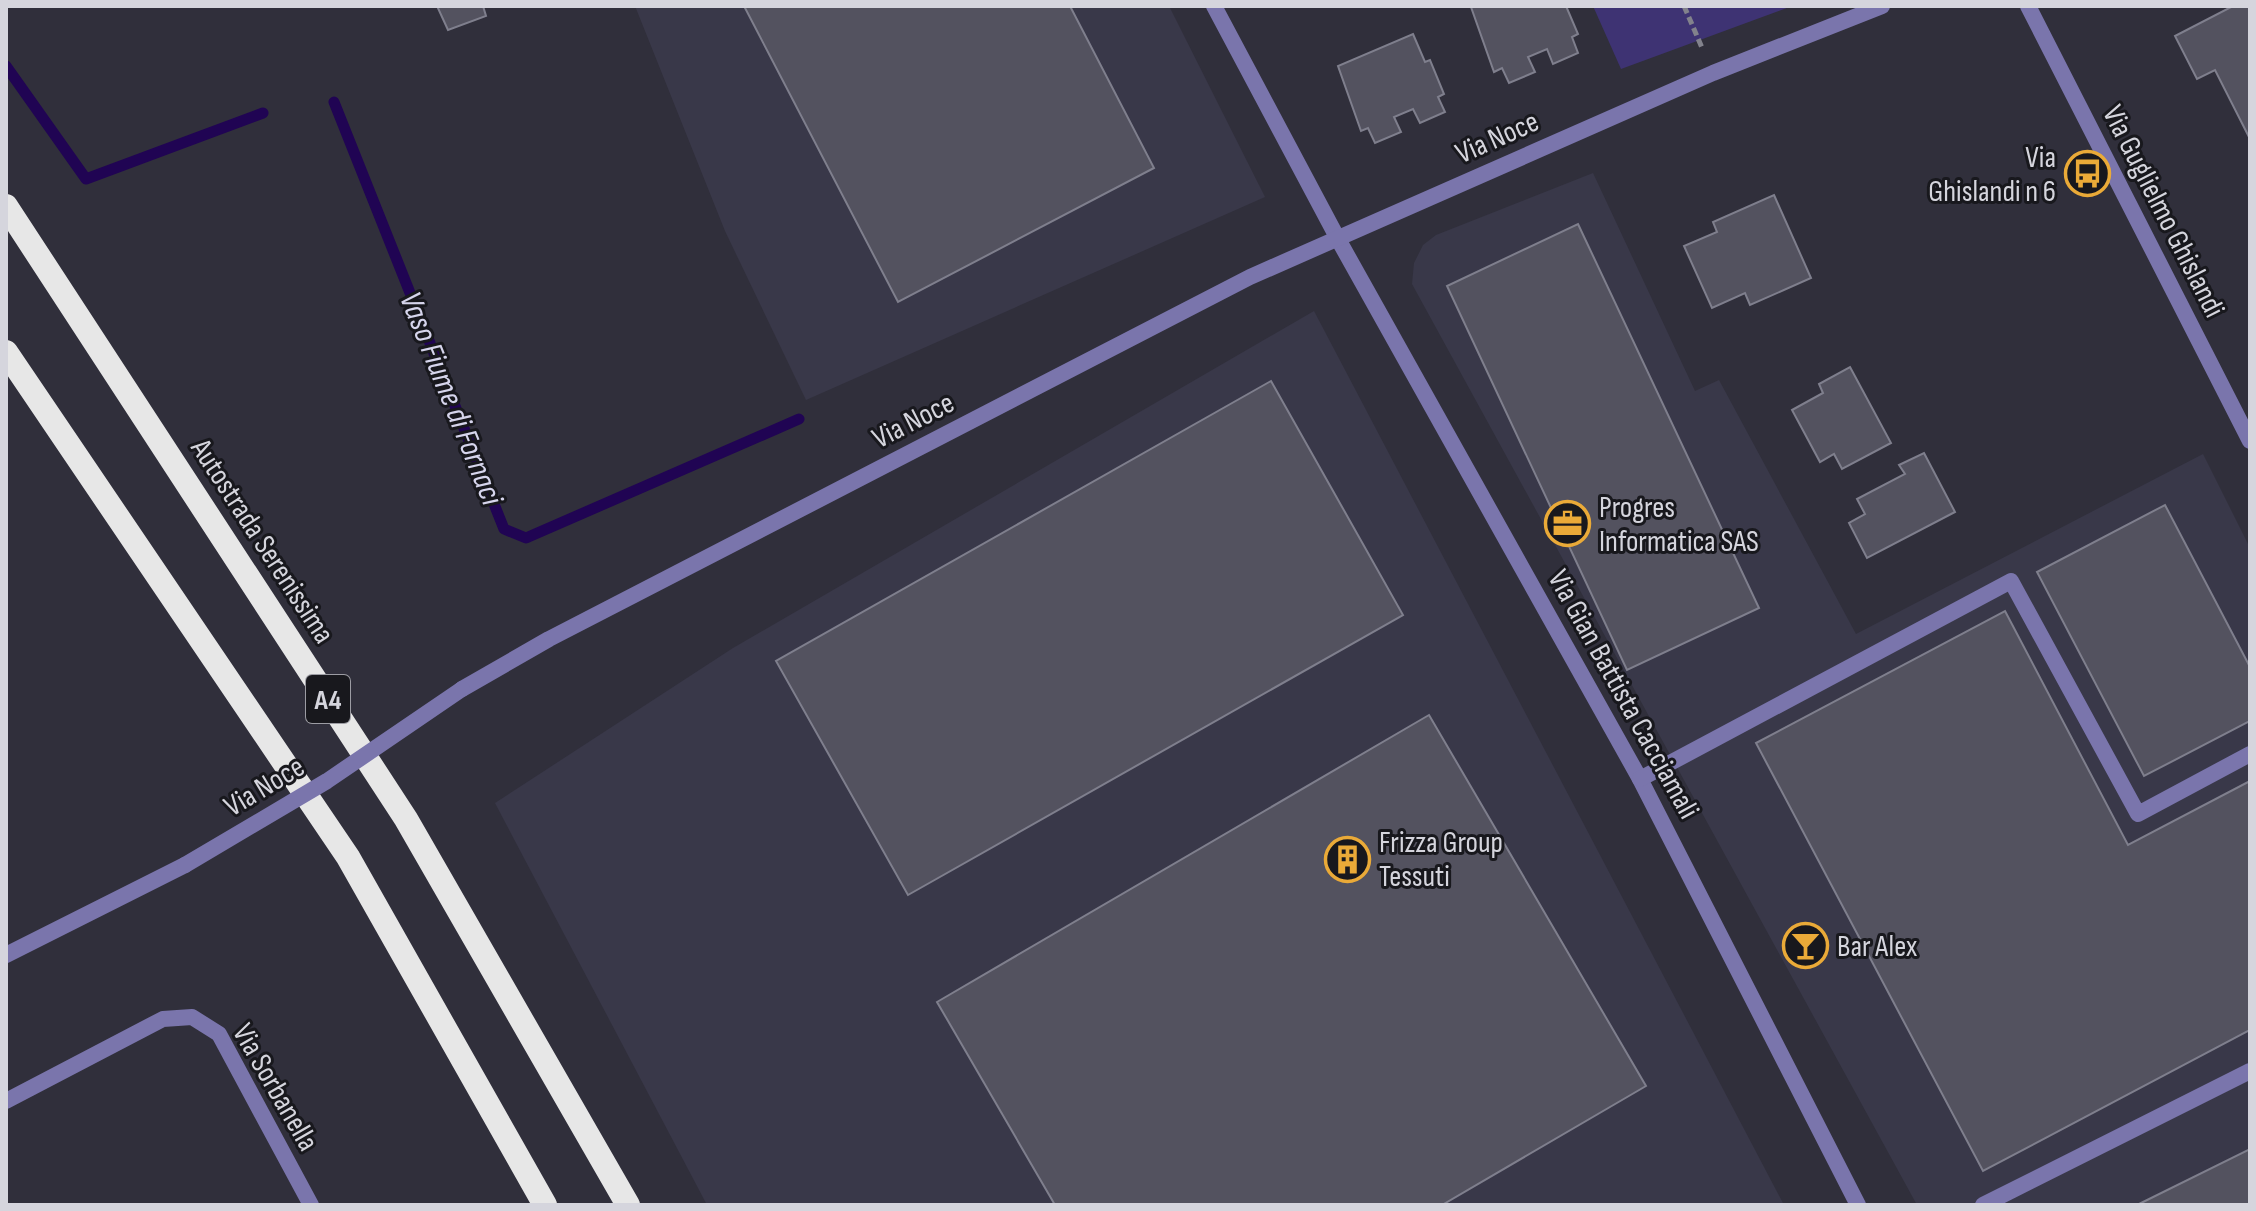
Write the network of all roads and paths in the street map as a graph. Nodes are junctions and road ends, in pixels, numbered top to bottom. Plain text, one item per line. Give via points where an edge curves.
1 (1214, 6) edge
2 (1684, 6) edge
3 (1882, 6) edge
4 (2035, 8) edge
5 (1713, 73) junction
6 (6, 206) edge
7 (1338, 239) junction
8 (6, 352) edge
9 (2250, 441) edge
10 (2250, 754) edge
11 (1640, 779) junction
12 (6, 955) edge
13 (2250, 1071) edge
14 (6, 1101) edge
15 (311, 1205) edge
16 (545, 1205) edge
17 (628, 1205) edge
18 (1858, 1205) edge
19 (1983, 1205) edge

1 - 7 street, Via Gian Battista Cacciamali
2 - 5 path
3 - 5 street, Via Noce
4 - 9 street, Via Guglielmo Ghislandi
5 - 7 street, Via Noce
6 - 17 highway, Autostrada Serenissima / A4 via 406,819
7 - 11 street, Via Gian Battista Cacciamali
7 - 12 street, Via Noce, bridge via 1194,306 549,639 185,865
8 - 16 highway, A4 via 348,857
10 - 11 street via 2138,814 2011,581
11 - 18 street, Via Gian Battista Cacciamali
13 - 19 street
14 - 15 street, Via Sorbanella via 163,1019 192,1017 219,1034

